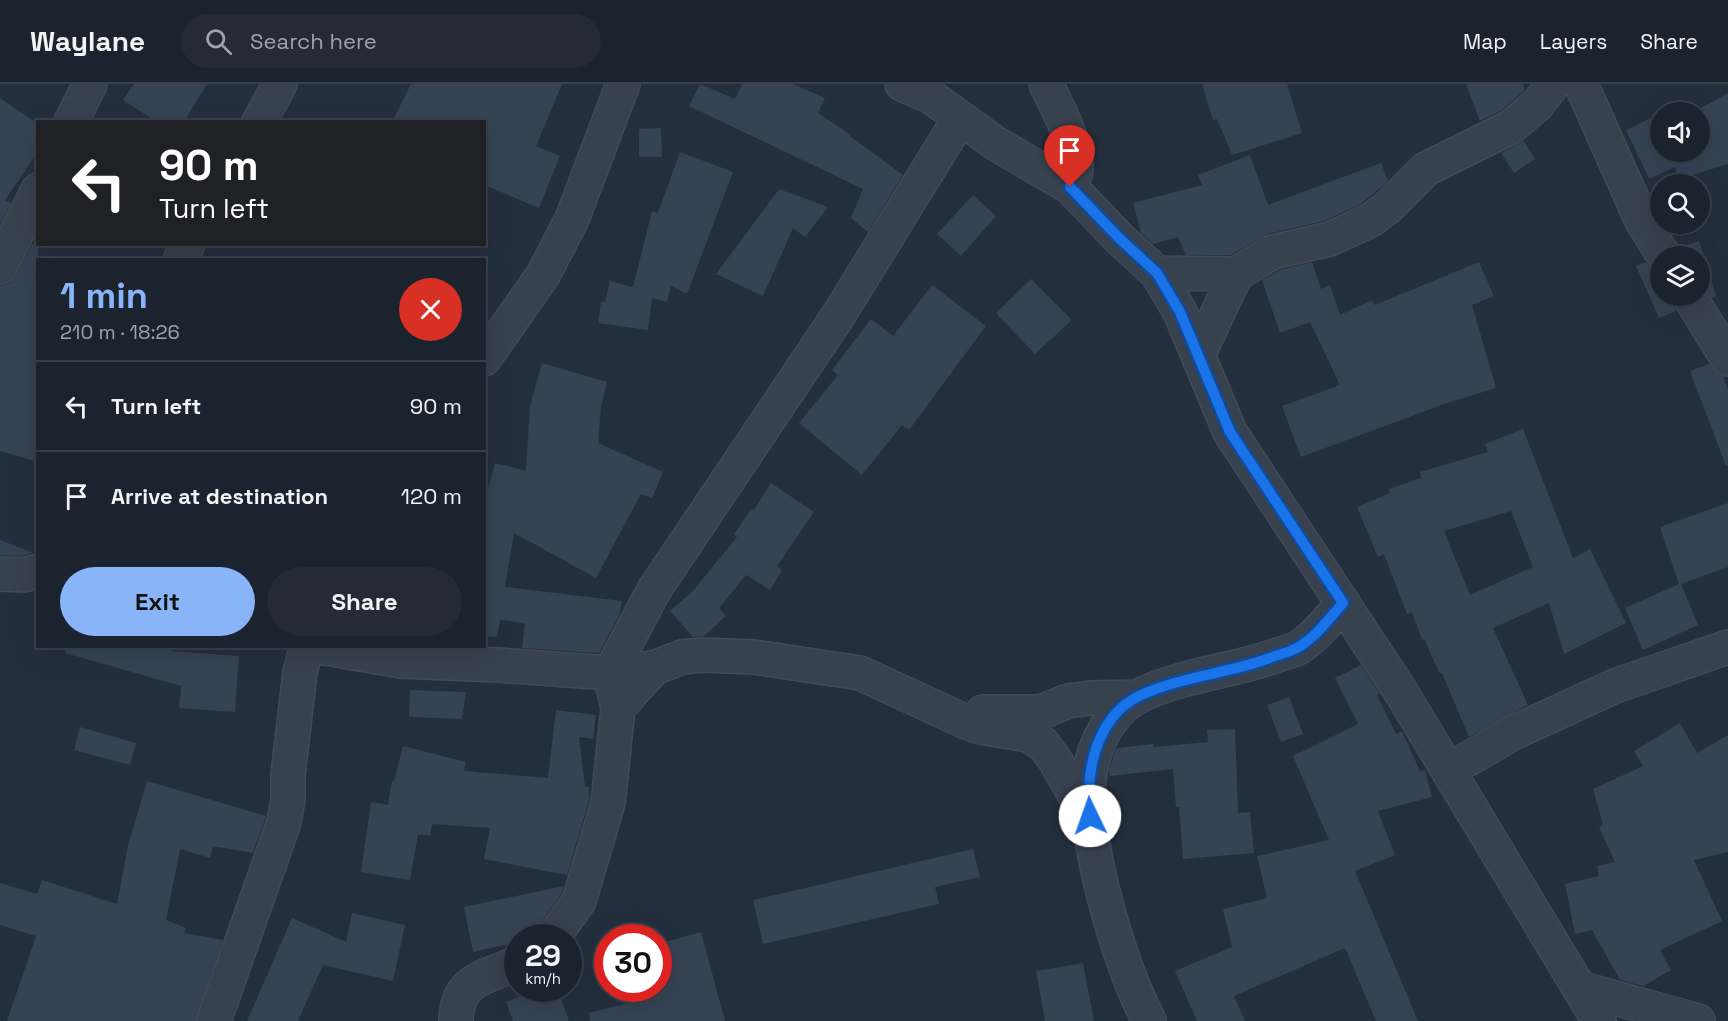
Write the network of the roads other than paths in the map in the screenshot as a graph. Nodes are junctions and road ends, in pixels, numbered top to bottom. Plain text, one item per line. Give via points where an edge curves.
1 (90, 84) edge
2 (280, 84) edge
3 (623, 84) edge
4 (902, 84) edge
5 (1046, 84) edge
6 (1552, 84) edge
7 (1581, 84) edge
8 (960, 118) junction
9 (72, 120) edge
10 (260, 120) edge
11 (1070, 187) junction
12 (36, 194) edge
13 (1658, 246) edge
14 (0, 267) edge
15 (1157, 273) junction
16 (1236, 274) junction
17 (1695, 306) edge
18 (1198, 355) junction
19 (486, 356) edge
20 (1728, 359) edge
21 (36, 572) edge
22 (0, 574) edge
23 (1343, 603) junction
24 (1728, 646) edge
25 (306, 648) edge
26 (326, 648) edge
27 (654, 668) junction
28 (610, 673) junction
29 (1138, 697) junction
30 (618, 708) junction
31 (946, 711) junction
32 (1449, 770) junction
33 (1090, 816) junction
34 (563, 924) edge
35 (504, 969) edge
36 (1579, 988) junction
37 (214, 1021) edge
38 (456, 1021) edge
39 (1149, 1021) edge
40 (1599, 1021) edge
41 (1698, 1021) edge

1 - 9 street
2 - 10 street
3 - 19 street via 572,219 543,275
4 - 8 street via 930,96
5 - 11 street via 1074,154 1076,171
6 - 16 street via 1538,104 1511,127 1426,169 1371,220 1330,239 1273,252
7 - 13 street via 1642,221
8 - 11 street
8 - 28 street via 838,316 654,590
11 - 15 street
12 - 14 street
15 - 16 street
15 - 18 street via 1180,312
16 - 18 street
17 - 20 street
18 - 23 street via 1230,432
21 - 22 street
23 - 29 street via 1297,648
23 - 32 street
24 - 32 street via 1615,686 1513,733
25 - 37 street via 300,672 284,822
26 - 28 street via 401,661
27 - 28 street
27 - 30 street
27 - 31 street via 682,657 754,657 860,673
28 - 30 street
29 - 31 street via 1068,701 1041,712
29 - 33 street via 1123,706 1096,747 1089,779
30 - 34 street via 608,803 579,901
31 - 33 street via 964,722 1028,735 1043,744
32 - 36 street
33 - 39 street via 1113,928
35 - 38 street via 473,982 462,992
36 - 40 street
36 - 41 street

